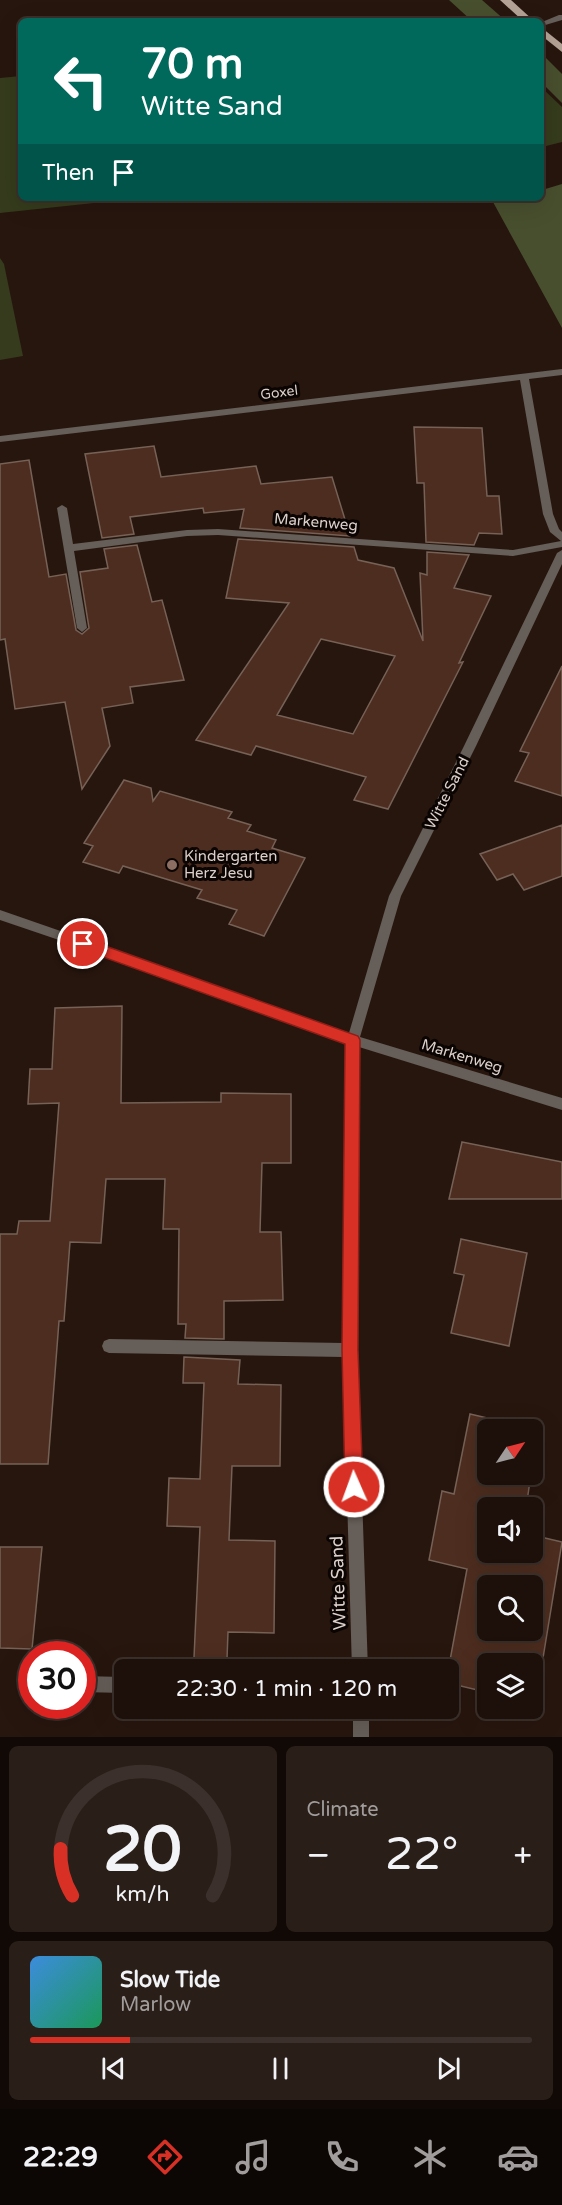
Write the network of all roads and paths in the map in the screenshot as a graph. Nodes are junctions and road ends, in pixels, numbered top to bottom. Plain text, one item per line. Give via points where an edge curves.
1 (505, 0) edge
2 (562, 17) edge
3 (526, 18) edge
4 (544, 23) edge
5 (544, 33) edge
6 (562, 49) edge
7 (562, 372) edge
8 (524, 377) junction
9 (0, 439) edge
10 (62, 508) dead end
11 (562, 538) edge
12 (562, 544) edge
13 (68, 549) junction
14 (562, 553) edge
15 (82, 628) dead end
16 (0, 915) edge
17 (353, 1040) junction
18 (562, 1104) edge
19 (109, 1346) dead end
20 (350, 1350) junction
21 (360, 1659) edge
22 (96, 1684) edge
23 (114, 1685) edge
24 (361, 1719) edge
25 (361, 1737) edge

1 - 3 main road
2 - 4 street
5 - 6 main road
7 - 8 street, Goxel
8 - 9 street, Goxel
8 - 11 street via 548,514
10 - 13 street
12 - 13 street, Markenweg via 513,553 187,532
13 - 15 street
14 - 17 street, Witte Sand via 395,896
16 - 17 street
17 - 18 street, Markenweg
17 - 20 street, Witte Sand
19 - 20 street
20 - 21 street, Witte Sand
22 - 23 street
24 - 25 street

